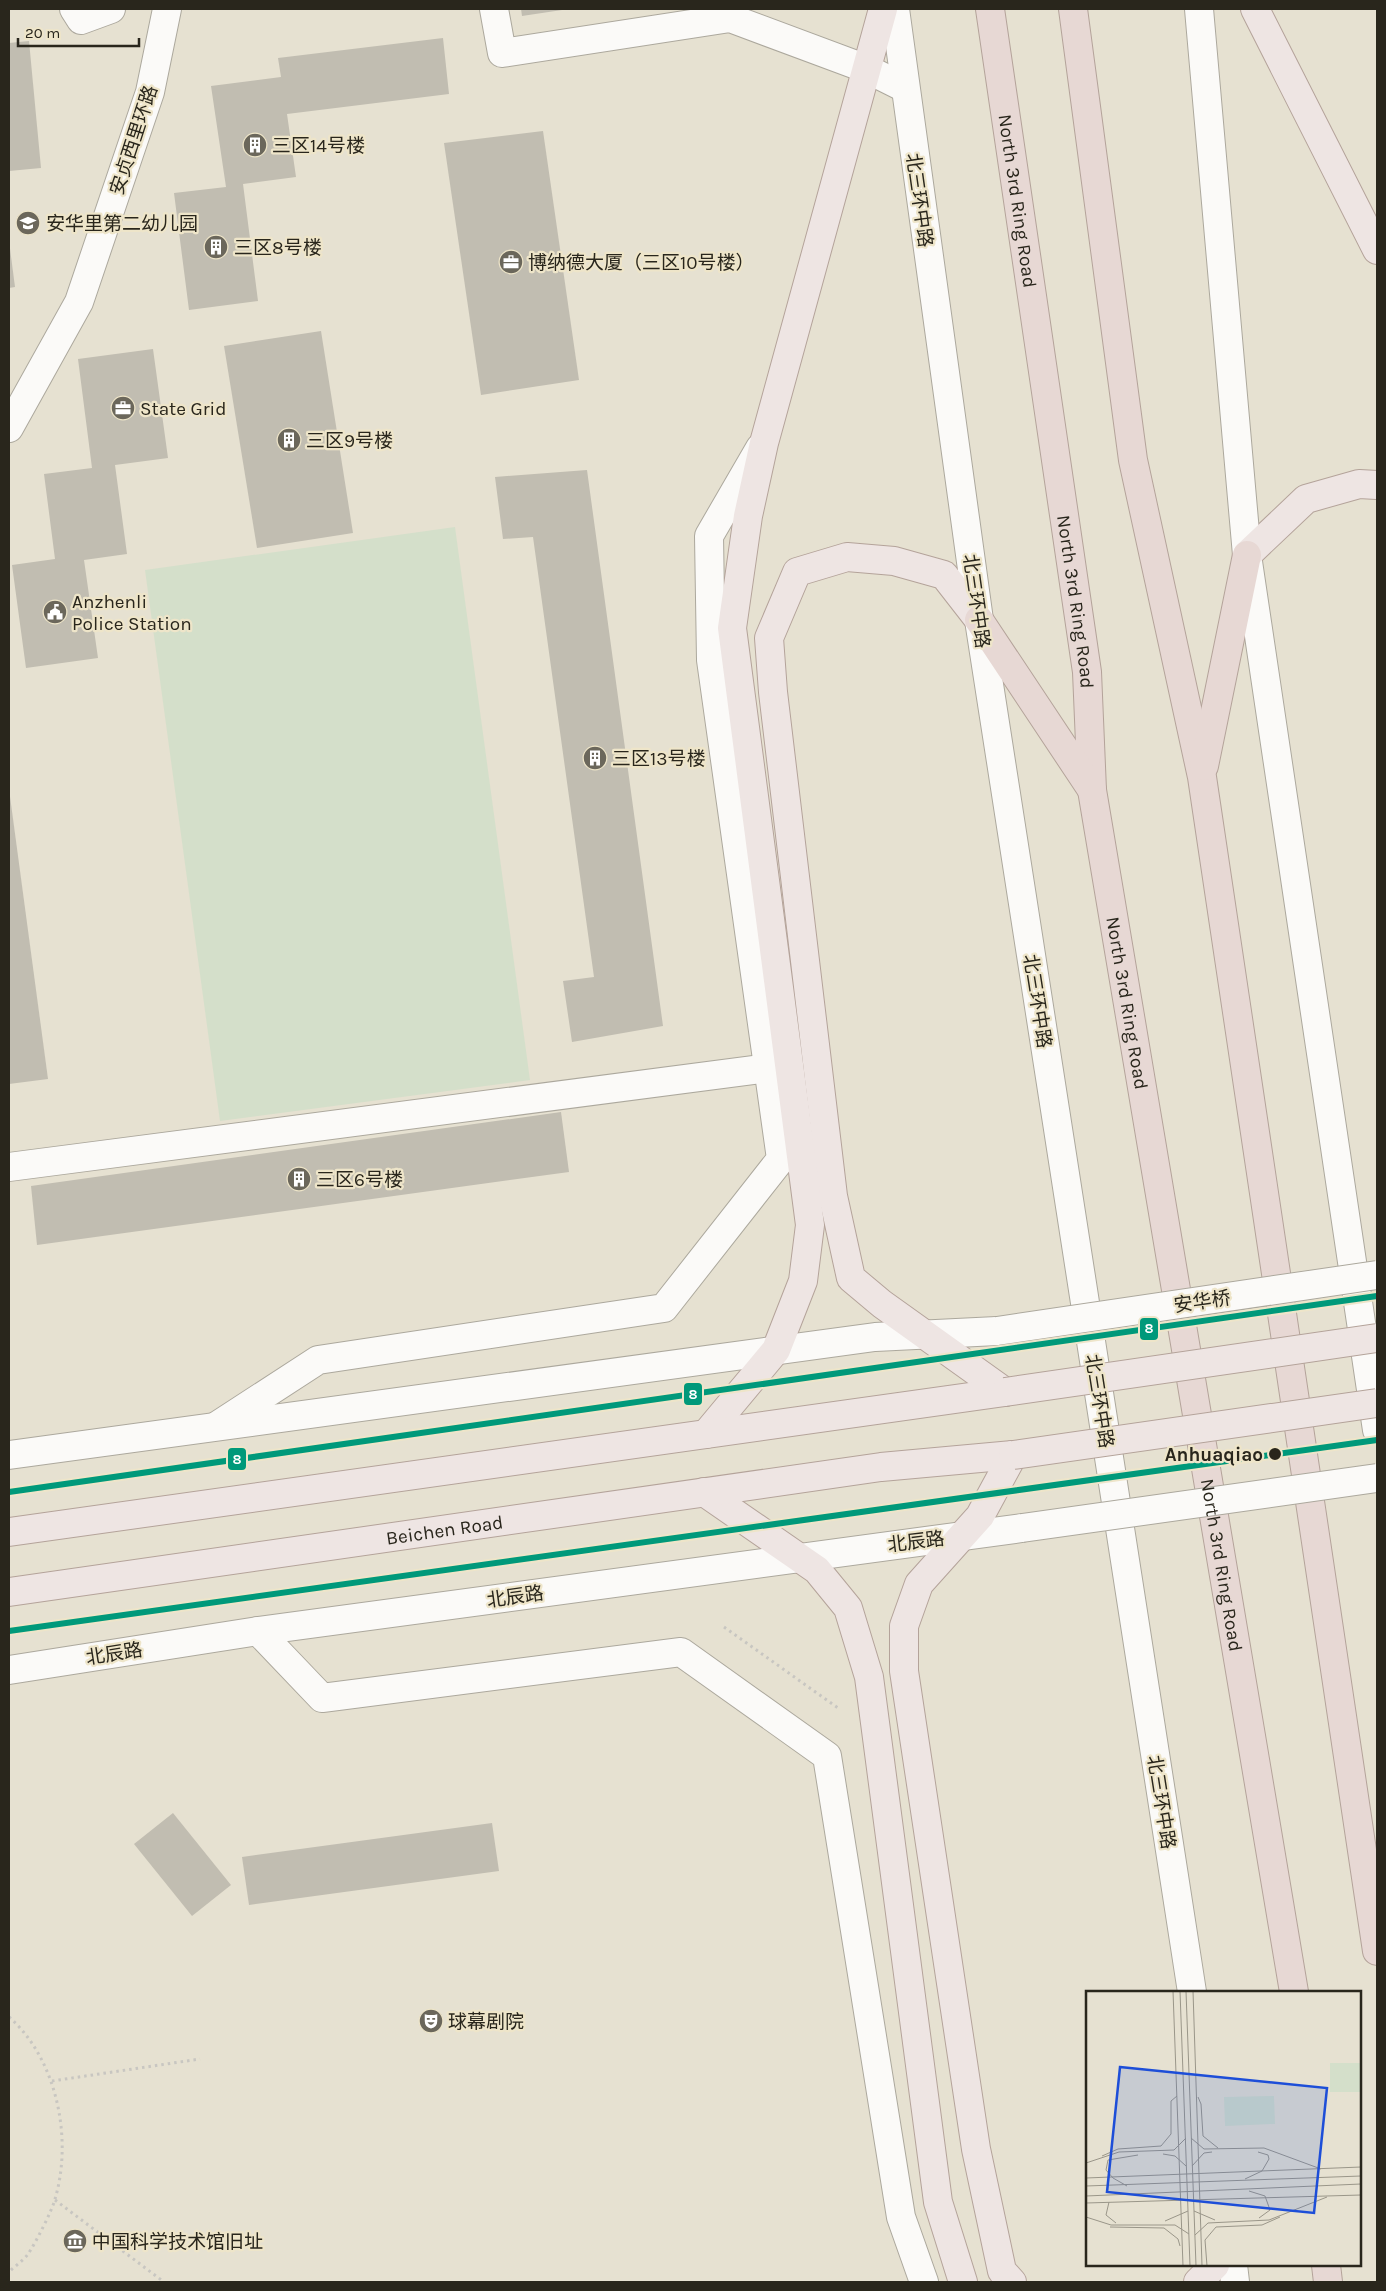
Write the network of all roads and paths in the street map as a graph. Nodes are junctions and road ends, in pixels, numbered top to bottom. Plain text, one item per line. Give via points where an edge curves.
1 (74, 9) edge
2 (112, 9) edge
3 (167, 9) edge
4 (494, 9) edge
5 (883, 9) edge
6 (895, 9) edge
7 (990, 9) edge
8 (1073, 9) edge
9 (1198, 9) edge
10 (1255, 9) edge
11 (867, 69) junction
12 (905, 88) junction
13 (1377, 250) edge
14 (9, 428) edge
15 (764, 443) junction
16 (1377, 484) edge
17 (1247, 555) junction
18 (979, 620) junction
19 (1202, 777) junction
20 (1092, 790) junction
21 (768, 1068) junction
22 (9, 1167) edge
23 (1377, 1276) edge
24 (924, 1334) junction
25 (1377, 1338) edge
26 (776, 1350) junction
27 (1005, 1392) junction
28 (1377, 1403) edge
29 (218, 1425) junction
30 (1377, 1430) edge
31 (706, 1434) junction
32 (9, 1455) edge
33 (1013, 1455) junction
34 (1377, 1478) edge
35 (704, 1492) junction
36 (9, 1532) edge
37 (963, 1535) junction
38 (800, 1557) junction
39 (9, 1592) edge
40 (724, 1627) dead end
41 (258, 1631) junction
42 (9, 1670) edge
43 (839, 1709) dead end
44 (1377, 1951) edge
45 (1192, 1991) edge
46 (1294, 1991) edge
47 (9, 2017) edge
48 (200, 2059) dead end
49 (52, 2081) junction
50 (55, 2200) junction
51 (1214, 2266) edge
52 (1233, 2266) edge
53 (1326, 2266) edge
54 (9, 2272) edge
55 (164, 2282) edge
56 (924, 2282) edge
57 (963, 2282) edge
58 (1012, 2282) edge
59 (1198, 2282) edge
60 (1235, 2282) edge
61 (1328, 2282) edge

1 - 2 street via 81,20
3 - 14 street, 安贞西里环路 via 150,92 79,302
4 - 11 street via 502,52 730,18
5 - 11 main road
6 - 12 street, 北三环中路
7 - 20 highway, North 3rd Ring Road via 1087,672
8 - 19 highway via 1133,460
9 - 17 street
10 - 13 main road
11 - 12 street
11 - 15 main road
12 - 18 street, 北三环中路
15 - 21 street via 709,536 711,660
15 - 26 main road via 748,516 732,628 810,1225 803,1281
16 - 17 main road via 1360,484 1306,499
17 - 19 highway
17 - 30 street
18 - 20 highway
18 - 24 main road via 944,575 894,560 847,557 797,572 769,638 833,1196 851,1278
18 - 45 street, 北三环中路
19 - 44 highway
20 - 46 highway, North 3rd Ring Road
21 - 22 street
21 - 29 street via 781,1159 664,1308 318,1360
23 - 24 street, 安华桥, bridge via 997,1331
24 - 26 street
24 - 27 main road
25 - 27 main road, bridge
26 - 29 street
26 - 31 main road
27 - 31 main road
28 - 33 main road, bridge
29 - 32 street
31 - 36 main road
33 - 35 main road via 881,1467
33 - 37 main road via 980,1516
34 - 37 street, 北辰路, bridge
35 - 38 main road
35 - 39 main road, Beichen Road
37 - 38 street, 北辰路
37 - 58 main road via 919,1584 904,1626 904,1671 976,2149 1002,2271
38 - 41 street, 北辰路
38 - 57 main road via 817,1570 848,1608 869,1677 938,2202
40 - 43 path
41 - 42 street, 北辰路
41 - 56 street via 322,1698 680,1652 827,1756 901,2216
47 - 49 path via 22,2028
48 - 49 path
49 - 50 path via 64,2140
50 - 54 path via 28,2254
50 - 55 path
51 - 59 main road
52 - 60 street
53 - 61 highway

